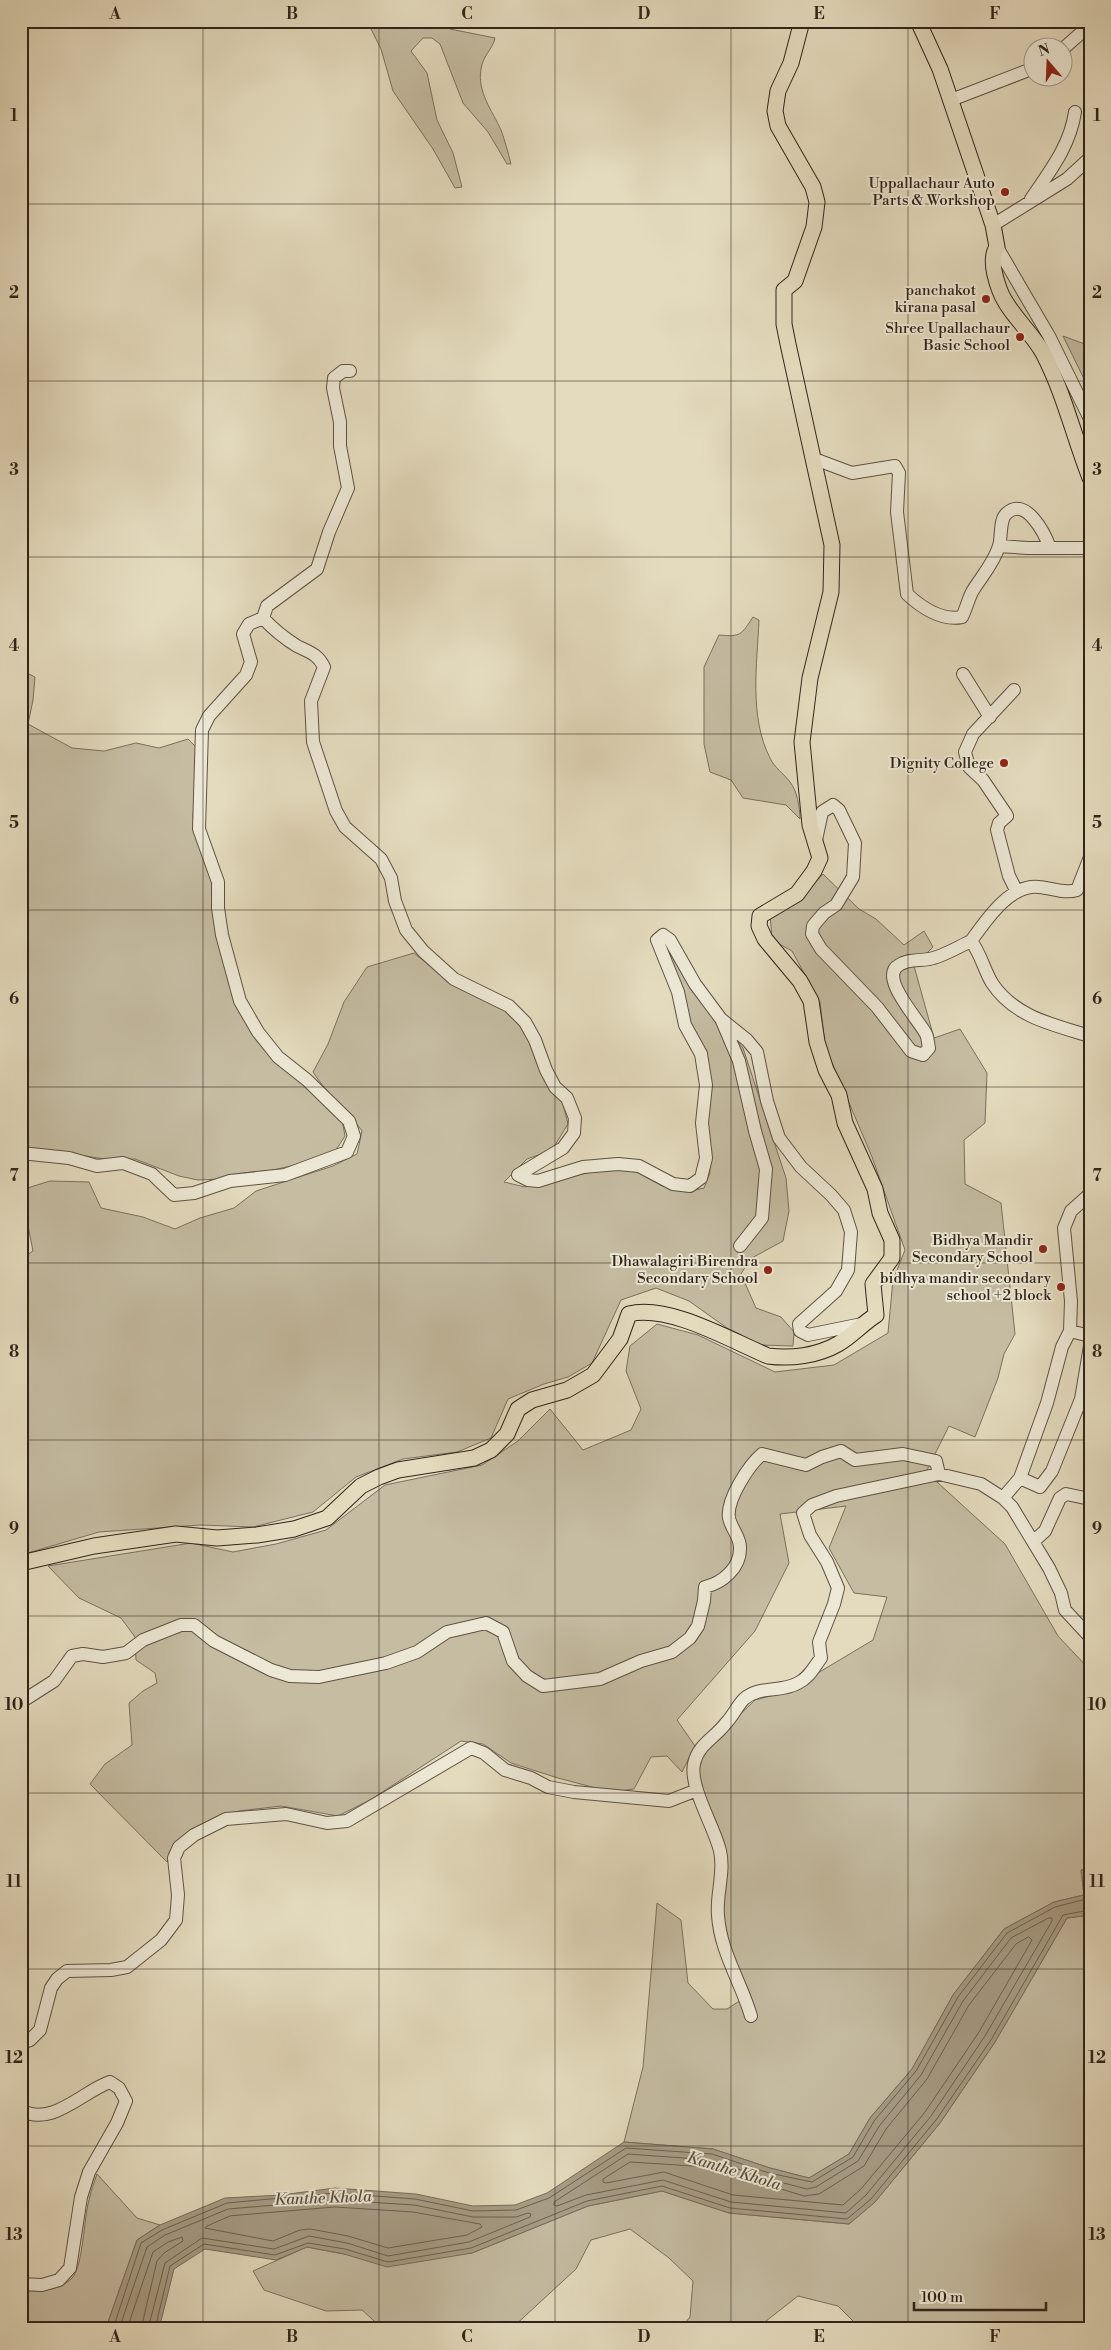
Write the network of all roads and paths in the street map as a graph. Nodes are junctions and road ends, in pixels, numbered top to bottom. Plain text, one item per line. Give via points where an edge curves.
1 (802, 21) edge
2 (918, 21) edge
3 (1090, 25) edge
4 (1074, 39) edge
5 (1024, 72) edge
6 (951, 100) junction
7 (1076, 112) dead end
8 (1090, 158) edge
9 (1027, 205) junction
10 (993, 225) junction
11 (997, 247) junction
12 (350, 372) dead end
13 (1090, 419) edge
14 (812, 458) junction
15 (1090, 478) edge
16 (1000, 546) junction
17 (1050, 548) junction
18 (1090, 548) edge
19 (263, 618) junction
20 (963, 674) dead end
21 (1014, 690) dead end
22 (990, 717) junction
23 (816, 840) junction
24 (1090, 857) edge
25 (1017, 892) junction
26 (971, 942) junction
27 (721, 1019) junction
28 (1090, 1036) edge
29 (21, 1153) edge
30 (1090, 1194) edge
31 (740, 1246) dead end
32 (862, 1324) junction
33 (1070, 1331) junction
34 (1090, 1336) edge
35 (1090, 1346) edge
36 (938, 1474) junction
37 (1020, 1478) junction
38 (1003, 1498) junction
39 (1090, 1499) edge
40 (1034, 1542) junction
41 (21, 1563) edge
42 (1090, 1637) edge
43 (21, 1702) edge
44 (698, 1790) junction
45 (751, 2016) dead end
46 (21, 2043) edge
47 (21, 2110) edge
48 (21, 2284) edge

1 - 14 main road via 791,63 778,91 775,111 778,126 813,186 817,202 814,226 795,281 784,290 783,303 784,324
2 - 6 main road
3 - 4 street
5 - 6 street
6 - 10 main road
7 - 9 street via 1067,144
8 - 9 street via 1067,179
9 - 10 street
10 - 11 main road
11 - 13 street via 1049,336
11 - 15 main road via 993,262 1001,293 1043,353
12 - 19 street via 343,371 334,378 333,388 348,488 317,569 267,606
14 - 16 street via 852,473 895,466 899,473 897,512 908,594 916,603 936,614 952,619 962,617 971,594
14 - 23 main road via 824,498 832,545 831,592 810,678 802,742 810,826
16 - 17 street
16 - 17 street via 1004,515 1019,509 1029,513
17 - 18 street
19 - 27 street via 278,633 320,659 324,667 311,701 313,742 320,765 345,827 381,859 388,872 406,930 423,951 454,979 509,1006 525,1022 555,1087 567,1098 575,1118 574,1133 563,1148 518,1174 538,1181 583,1167 618,1164 639,1166 673,1184 690,1186 701,1178 706,1158 702,1124 706,1085 701,1054 685,1024 678,992 656,940 663,935 670,940 695,984
19 - 29 street via 249,624 243,634 251,662 246,675 208,716 202,730 199,828 218,882 222,935 240,1001 258,1032 278,1057 349,1121 354,1136 347,1152 285,1175 230,1181 194,1194 174,1195 152,1174 123,1163 97,1166 69,1158
20 - 22 street
21 - 22 street
22 - 25 street via 973,734 965,752 969,767 983,780 1007,816 997,830 1009,876
23 - 26 street via 822,812 833,805 839,810 855,843 856,860 853,877 845,893 817,920 812,934 821,949 877,1006 911,1051 923,1054 929,1048 927,1035 892,979 893,970 898,965 930,959
23 - 32 main road via 820,858 814,872 797,894 760,916 759,926 765,939 812,1000 816,1042 892,1240 892,1258 873,1284 876,1316
24 - 25 street via 1077,890 1068,893 1036,886
25 - 26 street via 1004,900
26 - 28 street via 993,984 1008,1000 1031,1018
27 - 31 street via 739,1061 766,1169 762,1218
27 - 32 street via 757,1052 779,1138 801,1167 844,1210 851,1232 848,1270 836,1291 799,1324 800,1331 808,1335
30 - 33 street via 1071,1211 1064,1228 1071,1300
32 - 41 main road via 839,1344 823,1351 781,1358 768,1356 673,1317 641,1311 629,1314 620,1339 593,1375 567,1390 532,1400 518,1410 507,1434 491,1450 474,1458 398,1470 379,1477 361,1486 327,1518 294,1529 217,1538 176,1534 94,1546
33 - 34 street
33 - 37 street
35 - 37 street via 1081,1399 1052,1471 1040,1487
36 - 38 street via 981,1484
36 - 43 street via 936,1461 903,1454 855,1460 841,1451 806,1465 762,1454 748,1471 730,1508 729,1518 740,1547 736,1562 728,1576 704,1587 698,1626 690,1638 672,1652 641,1661 600,1680 543,1686 527,1676 513,1661 503,1632 486,1623 447,1632 417,1652 386,1663 319,1678 290,1676 271,1670 214,1641 194,1625 181,1625 143,1640 126,1653 103,1657 72,1656 54,1681
36 - 44 street via 836,1496 812,1505 803,1513 810,1535 838,1588 819,1642 821,1658 798,1684 764,1689 744,1699 726,1724 698,1750 693,1766
37 - 38 street
38 - 40 street
39 - 40 street via 1066,1494 1060,1498 1045,1531
40 - 42 street via 1061,1593 1065,1610
44 - 45 street via 720,1850 718,1915 724,1948
44 - 46 street via 669,1801 574,1792 548,1787 505,1770 484,1753 471,1748 347,1821 327,1823 286,1814 226,1819 178,1847 174,1858 178,1895 176,1920 161,1940 127,1967 66,1972 51,1988 40,2030 30,2040
47 - 48 street via 27,2114 48,2114 110,2082 120,2088 126,2101 89,2172 70,2268 59,2280 42,2285

